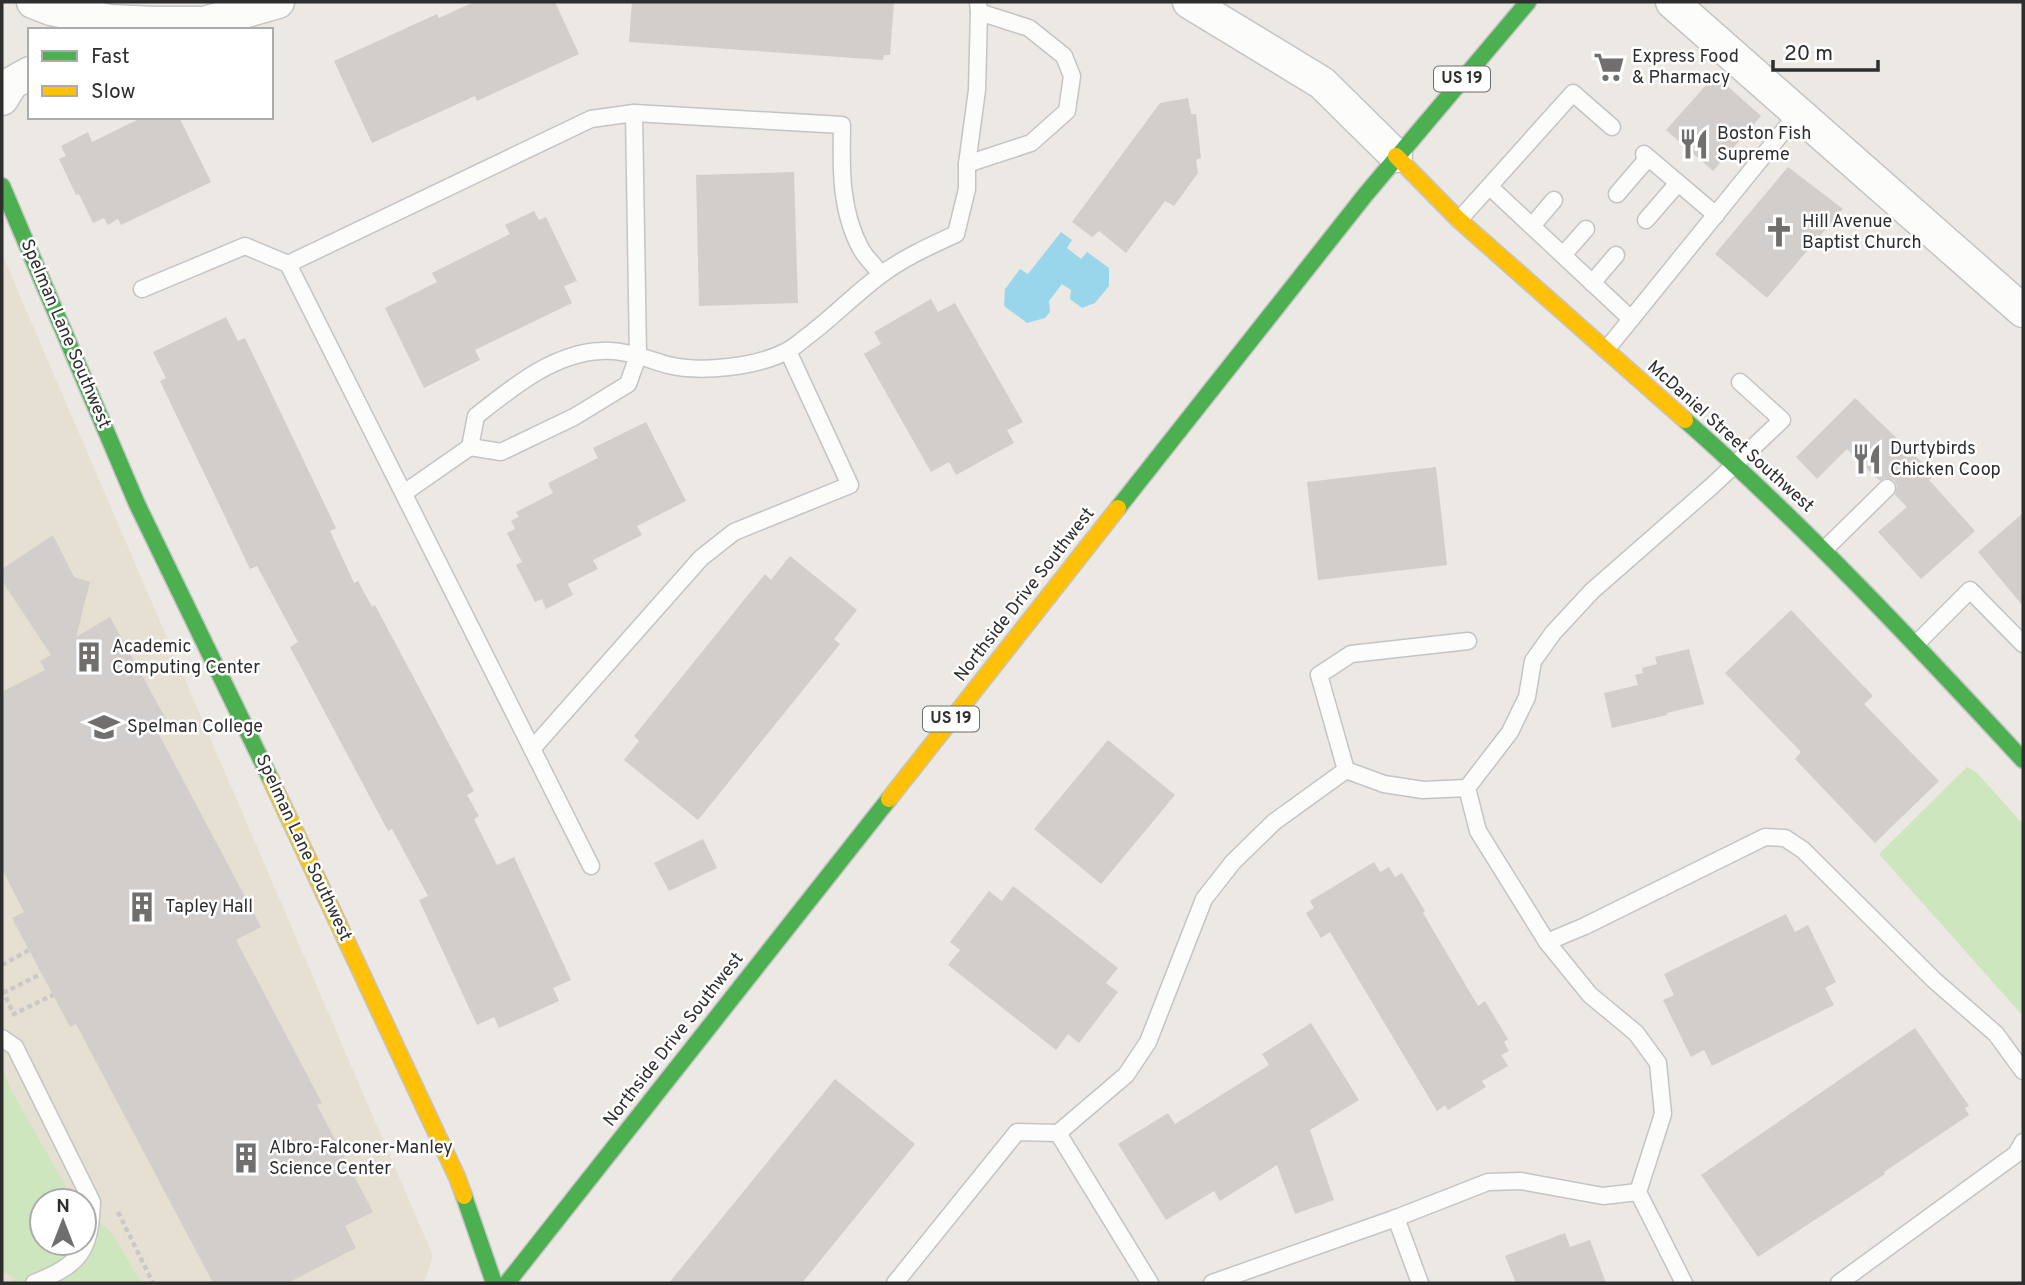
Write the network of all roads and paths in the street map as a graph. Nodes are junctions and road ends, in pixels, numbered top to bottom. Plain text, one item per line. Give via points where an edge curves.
1 (33, 2) edge
2 (278, 2) edge
3 (1189, 2) edge
4 (1528, 2) edge
5 (1672, 2) edge
6 (979, 7) edge
7 (190, 26) edge
8 (28, 74) edge
9 (2, 99) edge
10 (634, 113) junction
11 (1798, 113) junction
12 (1612, 127) dead end
13 (1396, 156) junction
14 (967, 164) junction
15 (1678, 183) junction
16 (2, 186) edge
17 (1490, 187) junction
18 (1617, 194) dead end
19 (1553, 200) dead end
20 (1716, 215) junction
21 (1459, 220) junction
22 (1646, 220) dead end
23 (1532, 226) junction
24 (1586, 229) dead end
25 (1616, 255) dead end
26 (1563, 256) junction
27 (288, 264) junction
28 (881, 274) junction
29 (1592, 283) junction
30 (142, 289) dead end
31 (2023, 312) edge
32 (1631, 319) junction
33 (788, 351) junction
34 (1606, 351) junction
35 (638, 356) junction
36 (1740, 382) dead end
37 (470, 447) junction
38 (1735, 464) junction
39 (1887, 488) dead end
40 (404, 493) junction
41 (1824, 550) junction
42 (1468, 641) dead end
43 (1916, 644) junction
44 (2023, 644) edge
45 (532, 749) junction
46 (2023, 760) edge
47 (1346, 770) junction
48 (1467, 788) junction
49 (591, 866) dead end
50 (1547, 942) junction
51 (29, 950) dead end
52 (2, 965) edge
53 (41, 974) dead end
54 (2, 993) edge
55 (52, 995) dead end
56 (2, 1020) edge
57 (2, 1038) edge
58 (2023, 1071) edge
59 (1058, 1133) junction
60 (2023, 1142) edge
61 (1638, 1192) junction
62 (1396, 1218) junction
63 (34, 1283) edge
64 (494, 1283) edge
65 (507, 1283) edge
66 (895, 1283) edge
67 (1150, 1283) edge
68 (1212, 1283) edge
69 (1420, 1283) edge
70 (1684, 1283) edge
71 (1839, 1283) edge

1 - 7 street via 110,21
2 - 7 street
3 - 13 street via 1322,83
4 - 13 street, Northside Drive Southwest / US 19
5 - 11 street
6 - 14 lane via 977,90
6 - 14 lane via 1028,28 1064,56 1072,76 1067,111 1031,143
8 - 9 street via 12,83
10 - 27 lane via 591,119
10 - 28 lane via 842,125 841,173 849,222 862,251
10 - 35 lane
11 - 20 lane
11 - 31 street
12 - 17 lane via 1573,93
13 - 21 street, McDaniel Street Southwest
13 - 65 street, Northside Drive Southwest / US 19
14 - 28 lane via 967,189 956,234 916,251
15 - 18 lane via 1646,156
15 - 20 lane
15 - 22 lane
16 - 64 street, Spelman Lane Southwest via 137,504 457,1177
17 - 21 lane
17 - 23 lane
19 - 23 lane
20 - 32 lane
21 - 34 street, McDaniel Street Southwest
23 - 26 lane
24 - 26 lane
25 - 29 lane
26 - 29 lane
27 - 30 lane via 245,246
27 - 40 lane
28 - 33 lane
29 - 32 lane
32 - 34 lane
33 - 35 lane via 747,365 703,369
33 - 45 lane via 850,485 734,532 701,558
34 - 38 street, McDaniel Street Southwest
35 - 37 lane via 628,384 574,417 501,452
35 - 37 lane via 601,351 567,358 524,379 476,416
36 - 38 lane via 1782,420
37 - 40 lane
38 - 41 street, McDaniel Street Southwest
38 - 48 lane via 1592,591 1553,633 1533,661 1527,697 1510,732
39 - 41 lane
40 - 45 lane
41 - 43 street, McDaniel Street Southwest
42 - 47 lane via 1351,654 1319,675
43 - 44 lane via 1970,590
43 - 46 street, McDaniel Street Southwest
45 - 49 lane
47 - 48 lane via 1384,784 1423,790
47 - 59 lane via 1275,822 1233,862 1204,899 1148,1042 1126,1074
48 - 50 lane via 1478,831
50 - 58 lane via 1765,837 1785,838 1996,1034
50 - 61 lane via 1590,995 1636,1032 1658,1063 1663,1114
51 - 52 path
53 - 54 path
55 - 56 path
57 - 63 lane via 15,1046 92,1202 90,1230 79,1257
59 - 66 lane via 1017,1132
59 - 67 lane
60 - 71 lane via 2016,1154
61 - 62 lane via 1603,1196 1521,1181 1488,1182
61 - 70 lane
62 - 68 lane
62 - 69 lane

